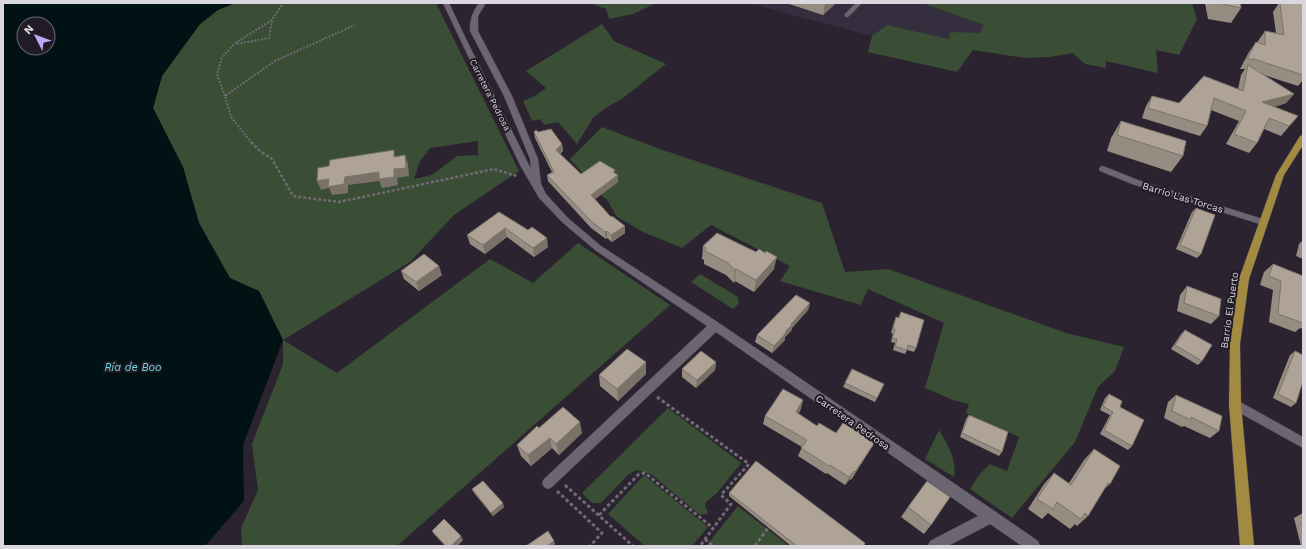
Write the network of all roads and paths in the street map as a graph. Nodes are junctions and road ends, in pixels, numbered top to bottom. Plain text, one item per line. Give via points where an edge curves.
1 (283, 3) edge
2 (446, 3) edge
3 (483, 3) edge
4 (859, 3) edge
5 (847, 15) dead end
6 (272, 20) junction
7 (355, 25) dead end
8 (234, 44) junction
9 (225, 96) junction
10 (1303, 138) edge
11 (1103, 169) dead end
12 (535, 182) junction
13 (1263, 222) junction
14 (715, 326) junction
15 (647, 389) junction
16 (1234, 404) junction
17 (1303, 443) edge
18 (551, 479) junction
19 (599, 515) junction
20 (991, 516) junction
21 (713, 528) junction
22 (768, 528) edge
23 (705, 539) junction
24 (590, 546) edge
25 (633, 546) edge
26 (700, 546) edge
27 (713, 546) edge
28 (755, 546) edge
29 (935, 546) edge
30 (1033, 546) edge
31 (1247, 546) edge

1 - 6 path
2 - 12 street, Carretera Pedrosa via 524,165
3 - 12 street, Carretera Pedrosa via 476,10 473,20 474,31 508,96 534,159
4 - 5 lane
6 - 8 path
6 - 8 path via 269,38
7 - 9 path via 275,62
8 - 9 path via 222,58 217,74
9 - 12 path via 231,118 259,150 272,159 292,196 339,202 494,169
10 - 13 main road, Barrio El Puerto via 1280,175
11 - 13 street, Barrio Las Torcas via 1135,182
12 - 14 street, Carretera Pedrosa via 542,196 598,248
13 - 16 main road, Barrio El Puerto via 1244,279 1235,344
14 - 15 street
14 - 20 street, Carretera Pedrosa
15 - 18 street
15 - 21 path via 749,464 721,495 731,504
16 - 17 street
16 - 31 main road, Barrio El Puerto
18 - 19 path
18 - 24 path via 602,534
19 - 21 path via 639,474 644,473
19 - 25 path
20 - 29 street
20 - 30 street, Carretera Pedrosa
21 - 23 path
22 - 28 path
23 - 26 path
23 - 27 path

